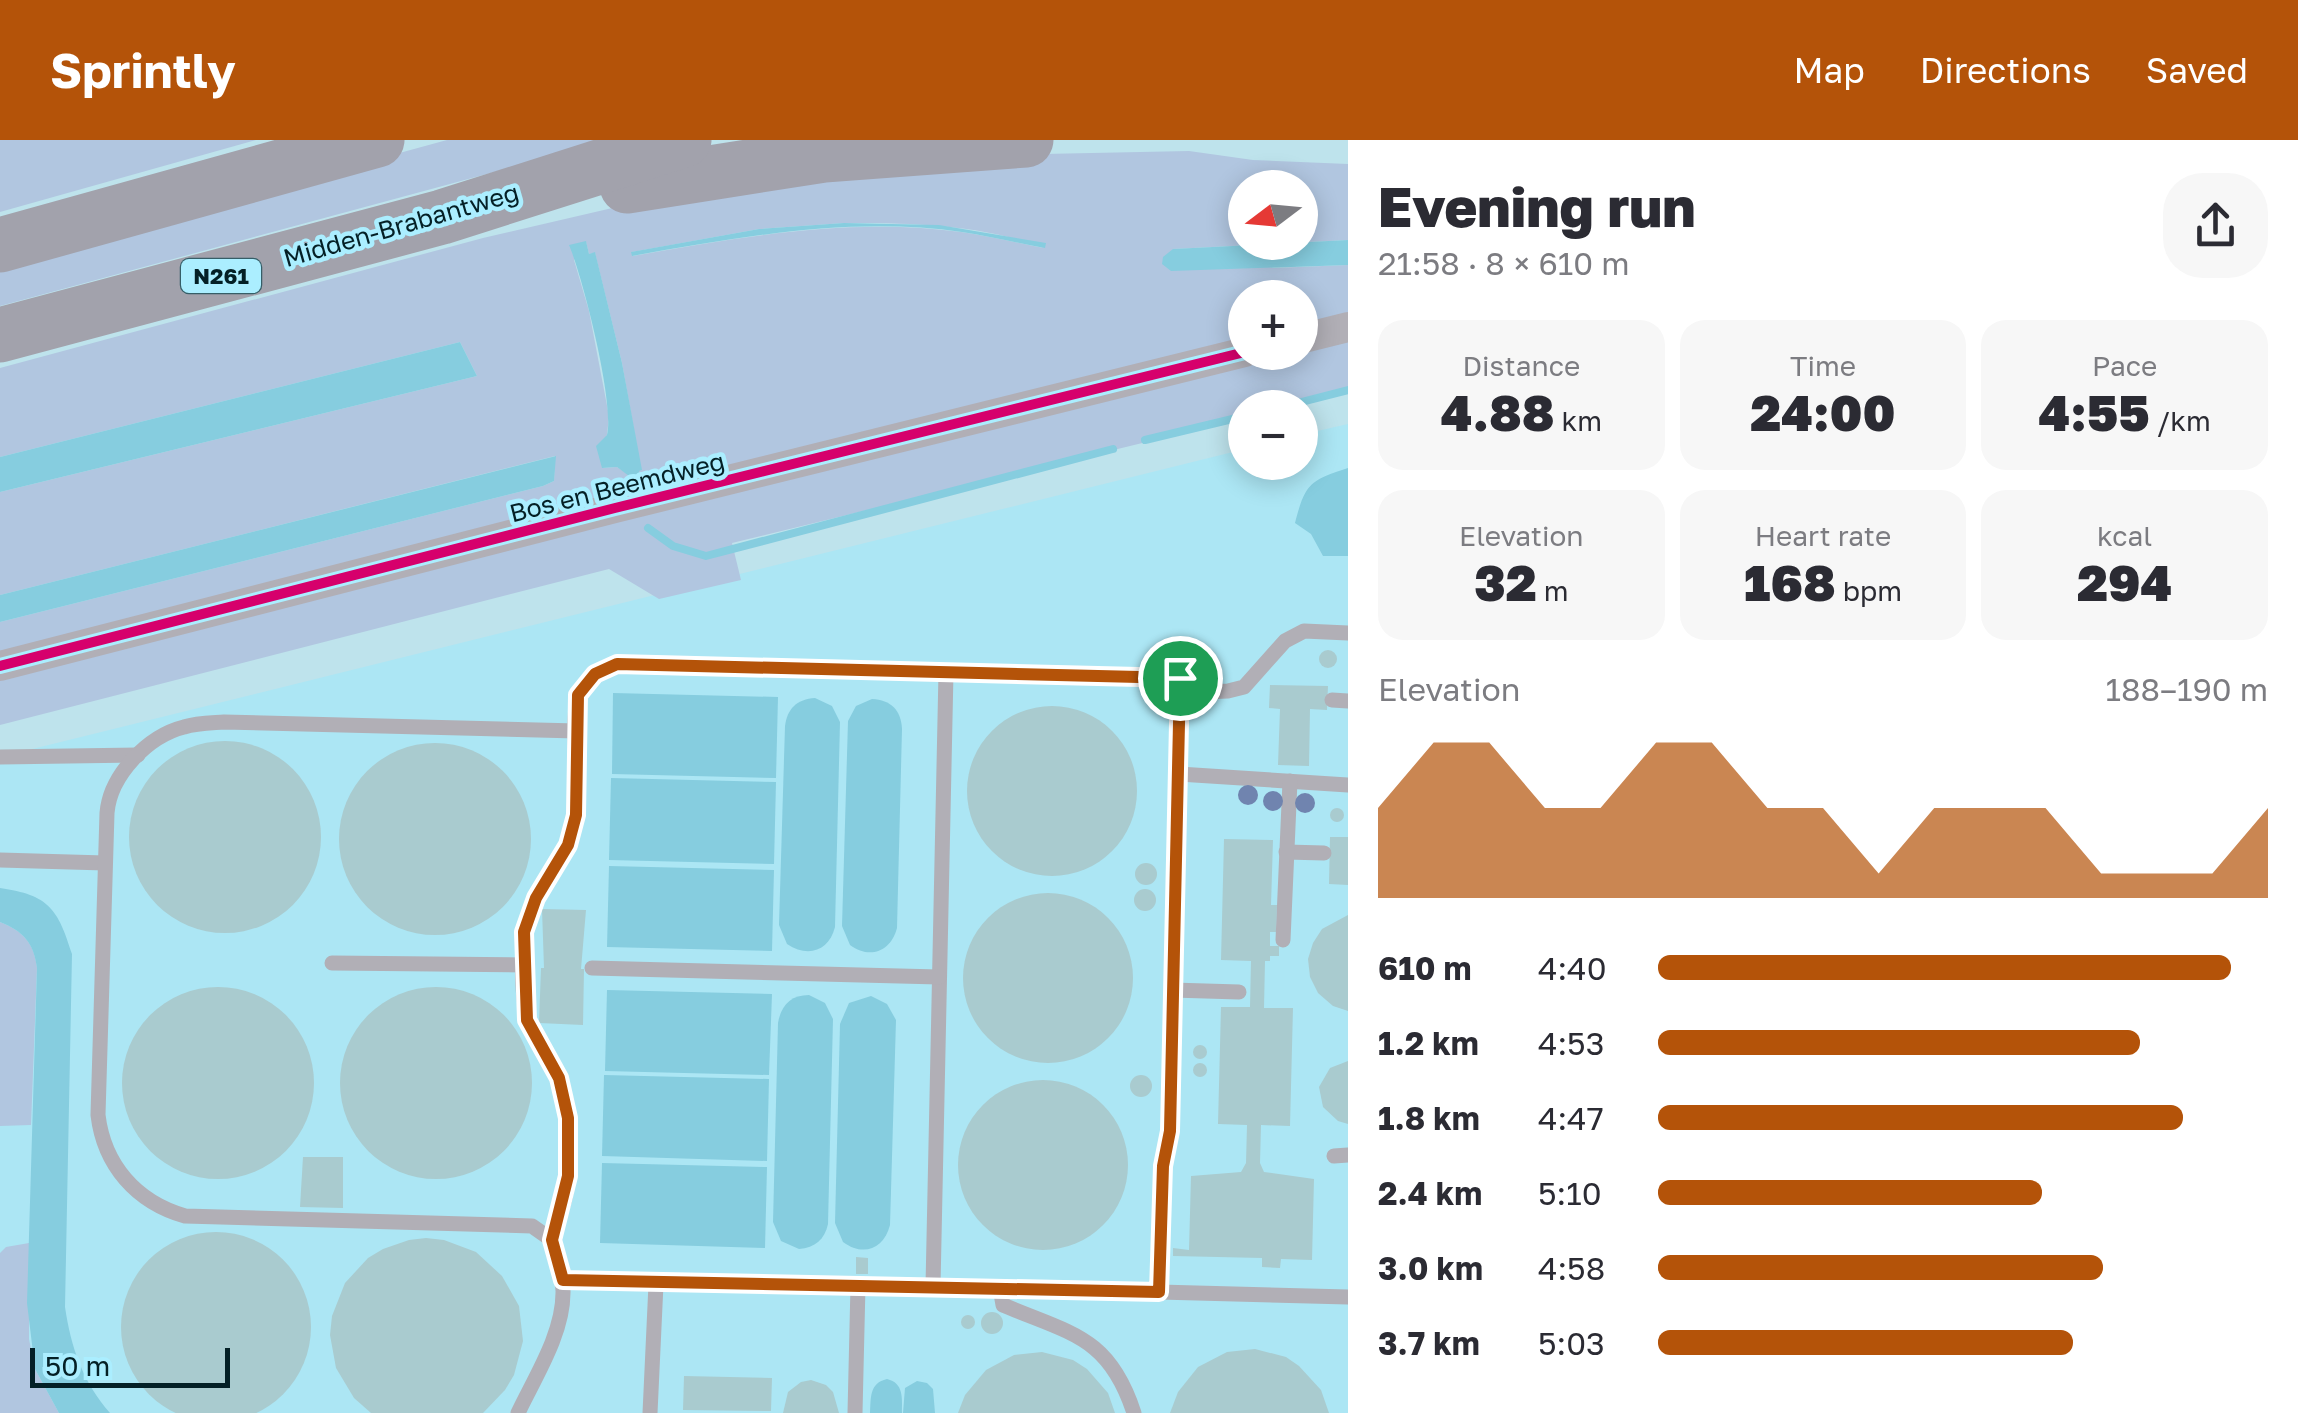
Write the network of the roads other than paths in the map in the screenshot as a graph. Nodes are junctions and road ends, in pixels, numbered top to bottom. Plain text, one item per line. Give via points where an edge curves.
1 (376, 140) edge
2 (684, 140) edge
3 (1026, 140) edge
4 (442, 216) junction
5 (0, 245) edge
6 (1348, 327) edge
7 (1318, 334) edge
8 (0, 335) edge
9 (1228, 356) edge
10 (1348, 633) edge
11 (0, 666) edge
12 (946, 672) junction
13 (1180, 693) junction
14 (577, 731) junction
15 (138, 755) junction
16 (0, 757) edge
17 (1179, 774) junction
18 (1290, 781) junction
19 (1348, 785) edge
20 (1286, 852) junction
21 (1324, 853) dead end
22 (0, 860) edge
23 (105, 863) junction
24 (1283, 940) dead end
25 (332, 963) dead end
26 (524, 965) junction
27 (592, 968) dead end
28 (939, 977) junction
29 (1172, 990) junction
30 (1238, 992) dead end
31 (552, 1240) junction
32 (563, 1280) junction
33 (656, 1284) junction
34 (858, 1285) junction
35 (933, 1286) junction
36 (1000, 1288) junction
37 (1159, 1292) junction
38 (1348, 1297) edge
39 (518, 1413) edge
40 (650, 1413) edge
41 (855, 1413) edge
42 (1134, 1413) edge

1 - 5 highway
2 - 4 highway, Midden-Brabantweg
3 - 4 highway, N261 via 824,155
4 - 8 highway, Midden-Brabantweg / N261
6 - 7 street
9 - 11 street, Bos en Beemdweg
10 - 13 lane via 1297,634 1244,687
12 - 13 lane via 1180,678
12 - 14 lane via 617,664 595,674 578,695
12 - 28 lane
13 - 17 lane
14 - 15 lane via 224,722 180,727
14 - 26 lane via 576,815 568,845 529,914
15 - 16 lane
15 - 23 lane via 108,804
17 - 18 lane
17 - 29 lane
18 - 19 lane
18 - 20 lane
20 - 21 lane
20 - 24 lane
22 - 23 lane
23 - 31 lane via 98,1115 109,1157 140,1194 185,1216 532,1226
25 - 26 lane
26 - 31 lane via 527,1020 559,1078 568,1118 568,1176
27 - 28 lane
28 - 35 lane
29 - 30 lane
29 - 37 lane
31 - 32 lane
32 - 33 lane
32 - 39 lane via 552,1340
33 - 34 lane
33 - 40 lane
34 - 35 lane
34 - 41 lane
35 - 36 lane
36 - 37 lane
36 - 42 lane via 1002,1305 1100,1351
37 - 38 lane

